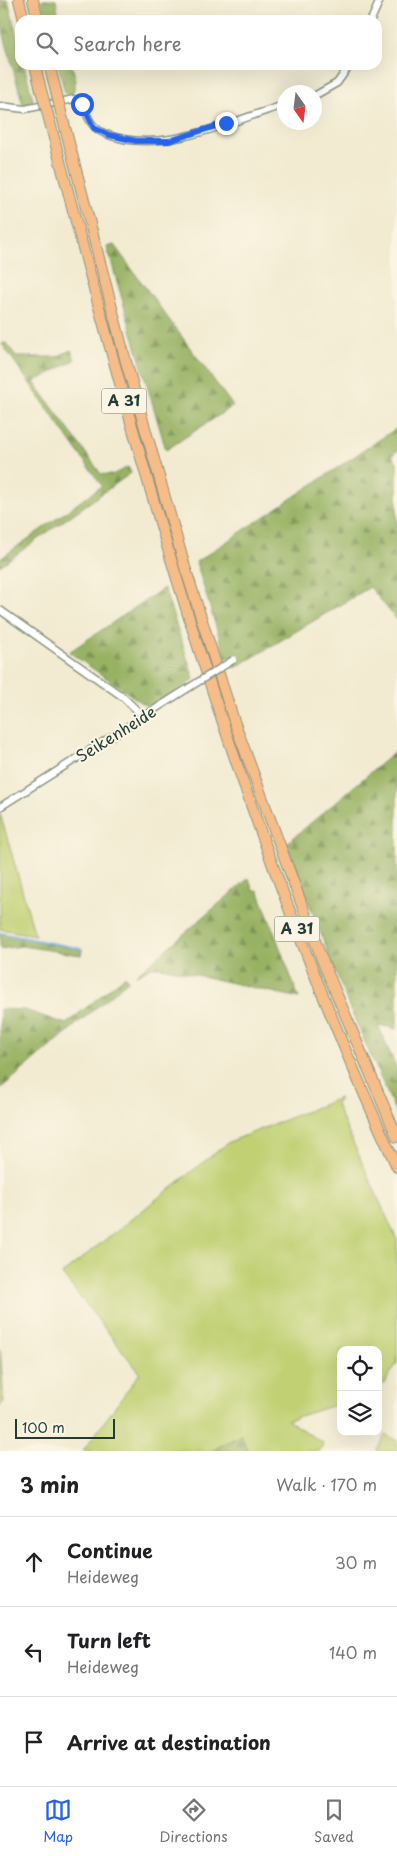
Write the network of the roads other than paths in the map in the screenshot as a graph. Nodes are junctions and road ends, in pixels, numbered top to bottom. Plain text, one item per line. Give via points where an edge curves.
1 (19, 0) edge
2 (33, 0) edge
3 (380, 0) edge
4 (23, 15) edge
5 (37, 15) edge
6 (373, 15) edge
7 (36, 70) edge
8 (50, 70) edge
9 (347, 70) edge
10 (322, 92) edge
11 (0, 106) edge
12 (277, 107) edge
13 (0, 610) edge
14 (233, 660) dead end
15 (144, 716) junction
16 (0, 807) edge
17 (397, 1137) edge
18 (397, 1167) edge

1 - 4 highway
2 - 5 highway
3 - 6 street
7 - 18 highway, A 31, bridge via 116,376 223,725 277,879
8 - 17 highway, A 31, bridge via 126,362 184,566 231,712 323,962
9 - 10 street via 337,84
11 - 12 street via 25,109 74,99 82,104 91,124 99,131 153,142 183,137
13 - 15 street via 123,696
14 - 15 street, Seikenheide, bridge
15 - 16 street, Seikenheide

